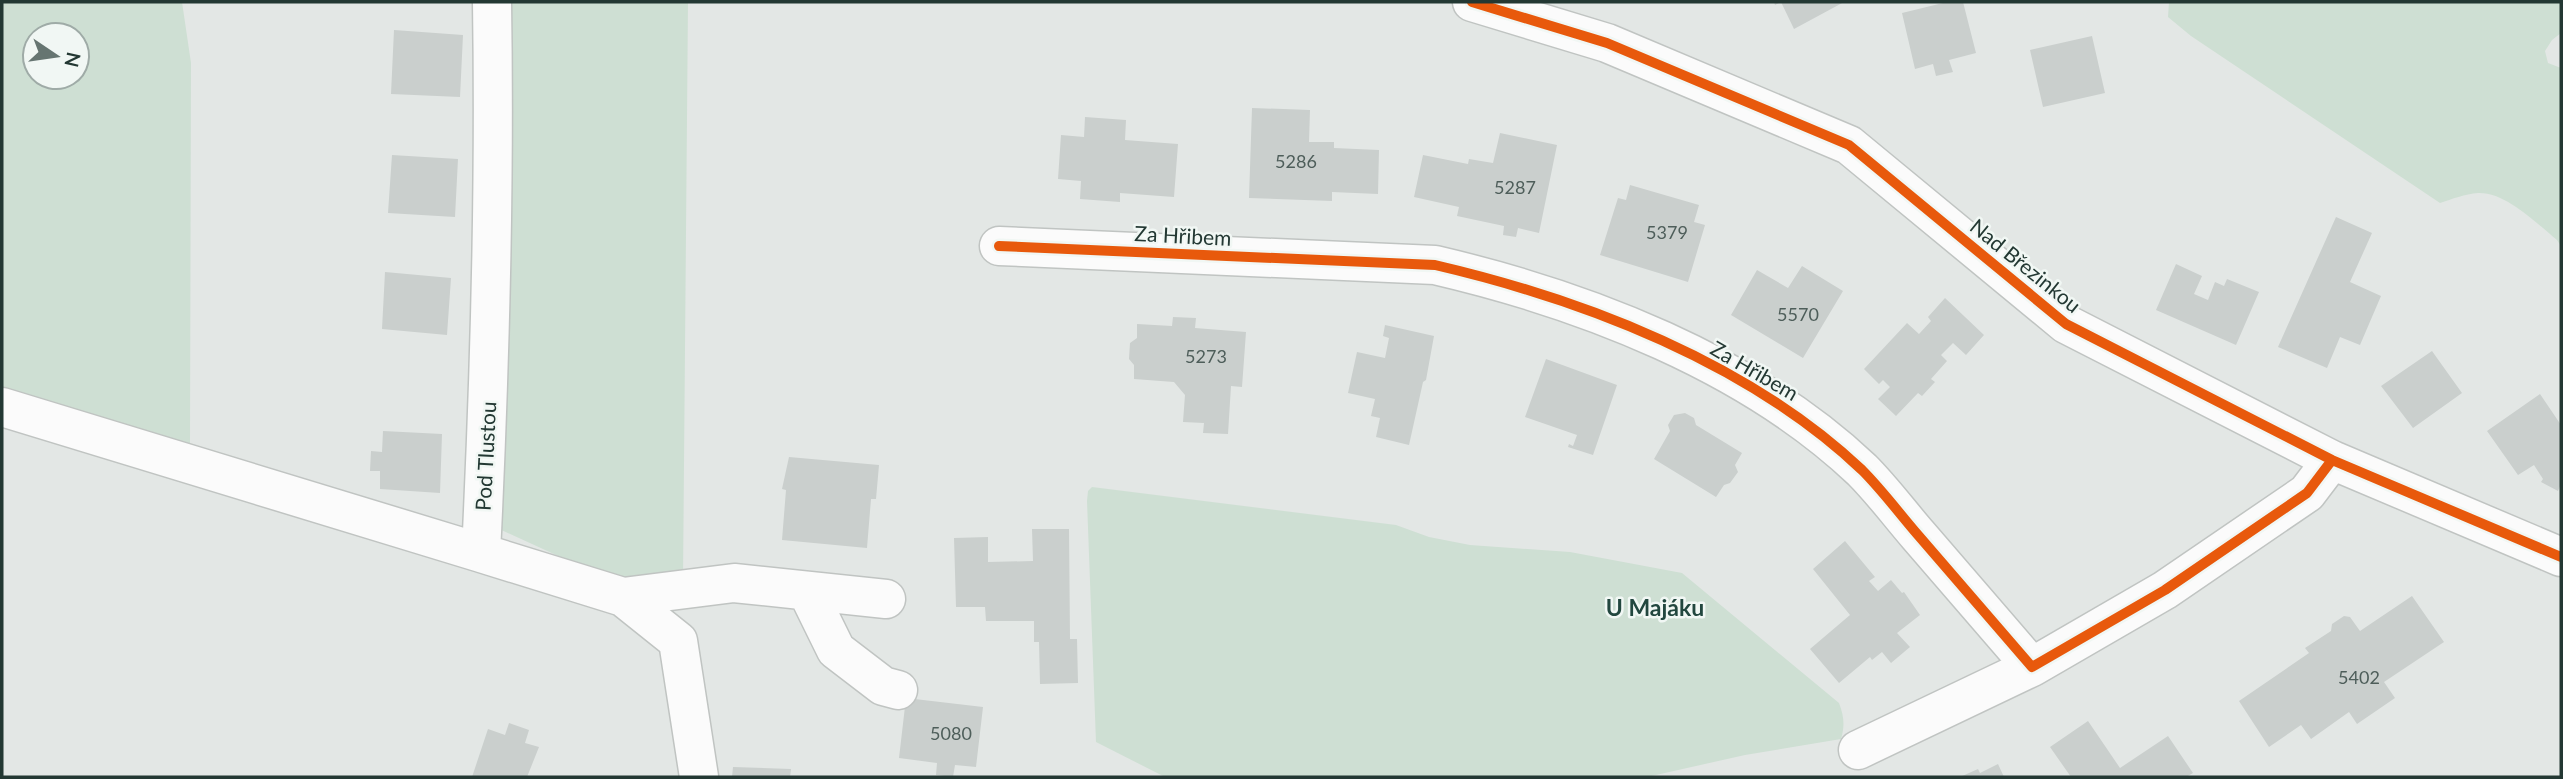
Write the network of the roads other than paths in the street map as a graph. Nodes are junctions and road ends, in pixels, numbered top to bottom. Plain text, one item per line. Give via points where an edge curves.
1 (492, 2) edge
2 (1472, 2) edge
3 (999, 246) dead end
4 (2, 407) edge
5 (2332, 460) junction
6 (481, 553) junction
7 (2561, 557) edge
8 (807, 591) junction
9 (623, 597) junction
10 (886, 599) dead end
11 (2032, 667) junction
12 (898, 690) dead end
13 (1858, 750) dead end
14 (699, 777) edge

1 - 6 street, Pod Tlustou via 494,143
2 - 5 street, Nad Březinkou via 1607,43 1849,145 2066,324
3 - 11 street, Za Hřibem via 1435,265 1496,279 1609,318 1711,365 1795,415 1863,471
4 - 6 street
5 - 7 street, Nad Březinkou
5 - 11 street via 2296,501 2165,590
6 - 9 street
8 - 9 street via 734,583
8 - 10 street
8 - 12 street via 836,650 883,686
9 - 14 street via 678,641
11 - 13 street

